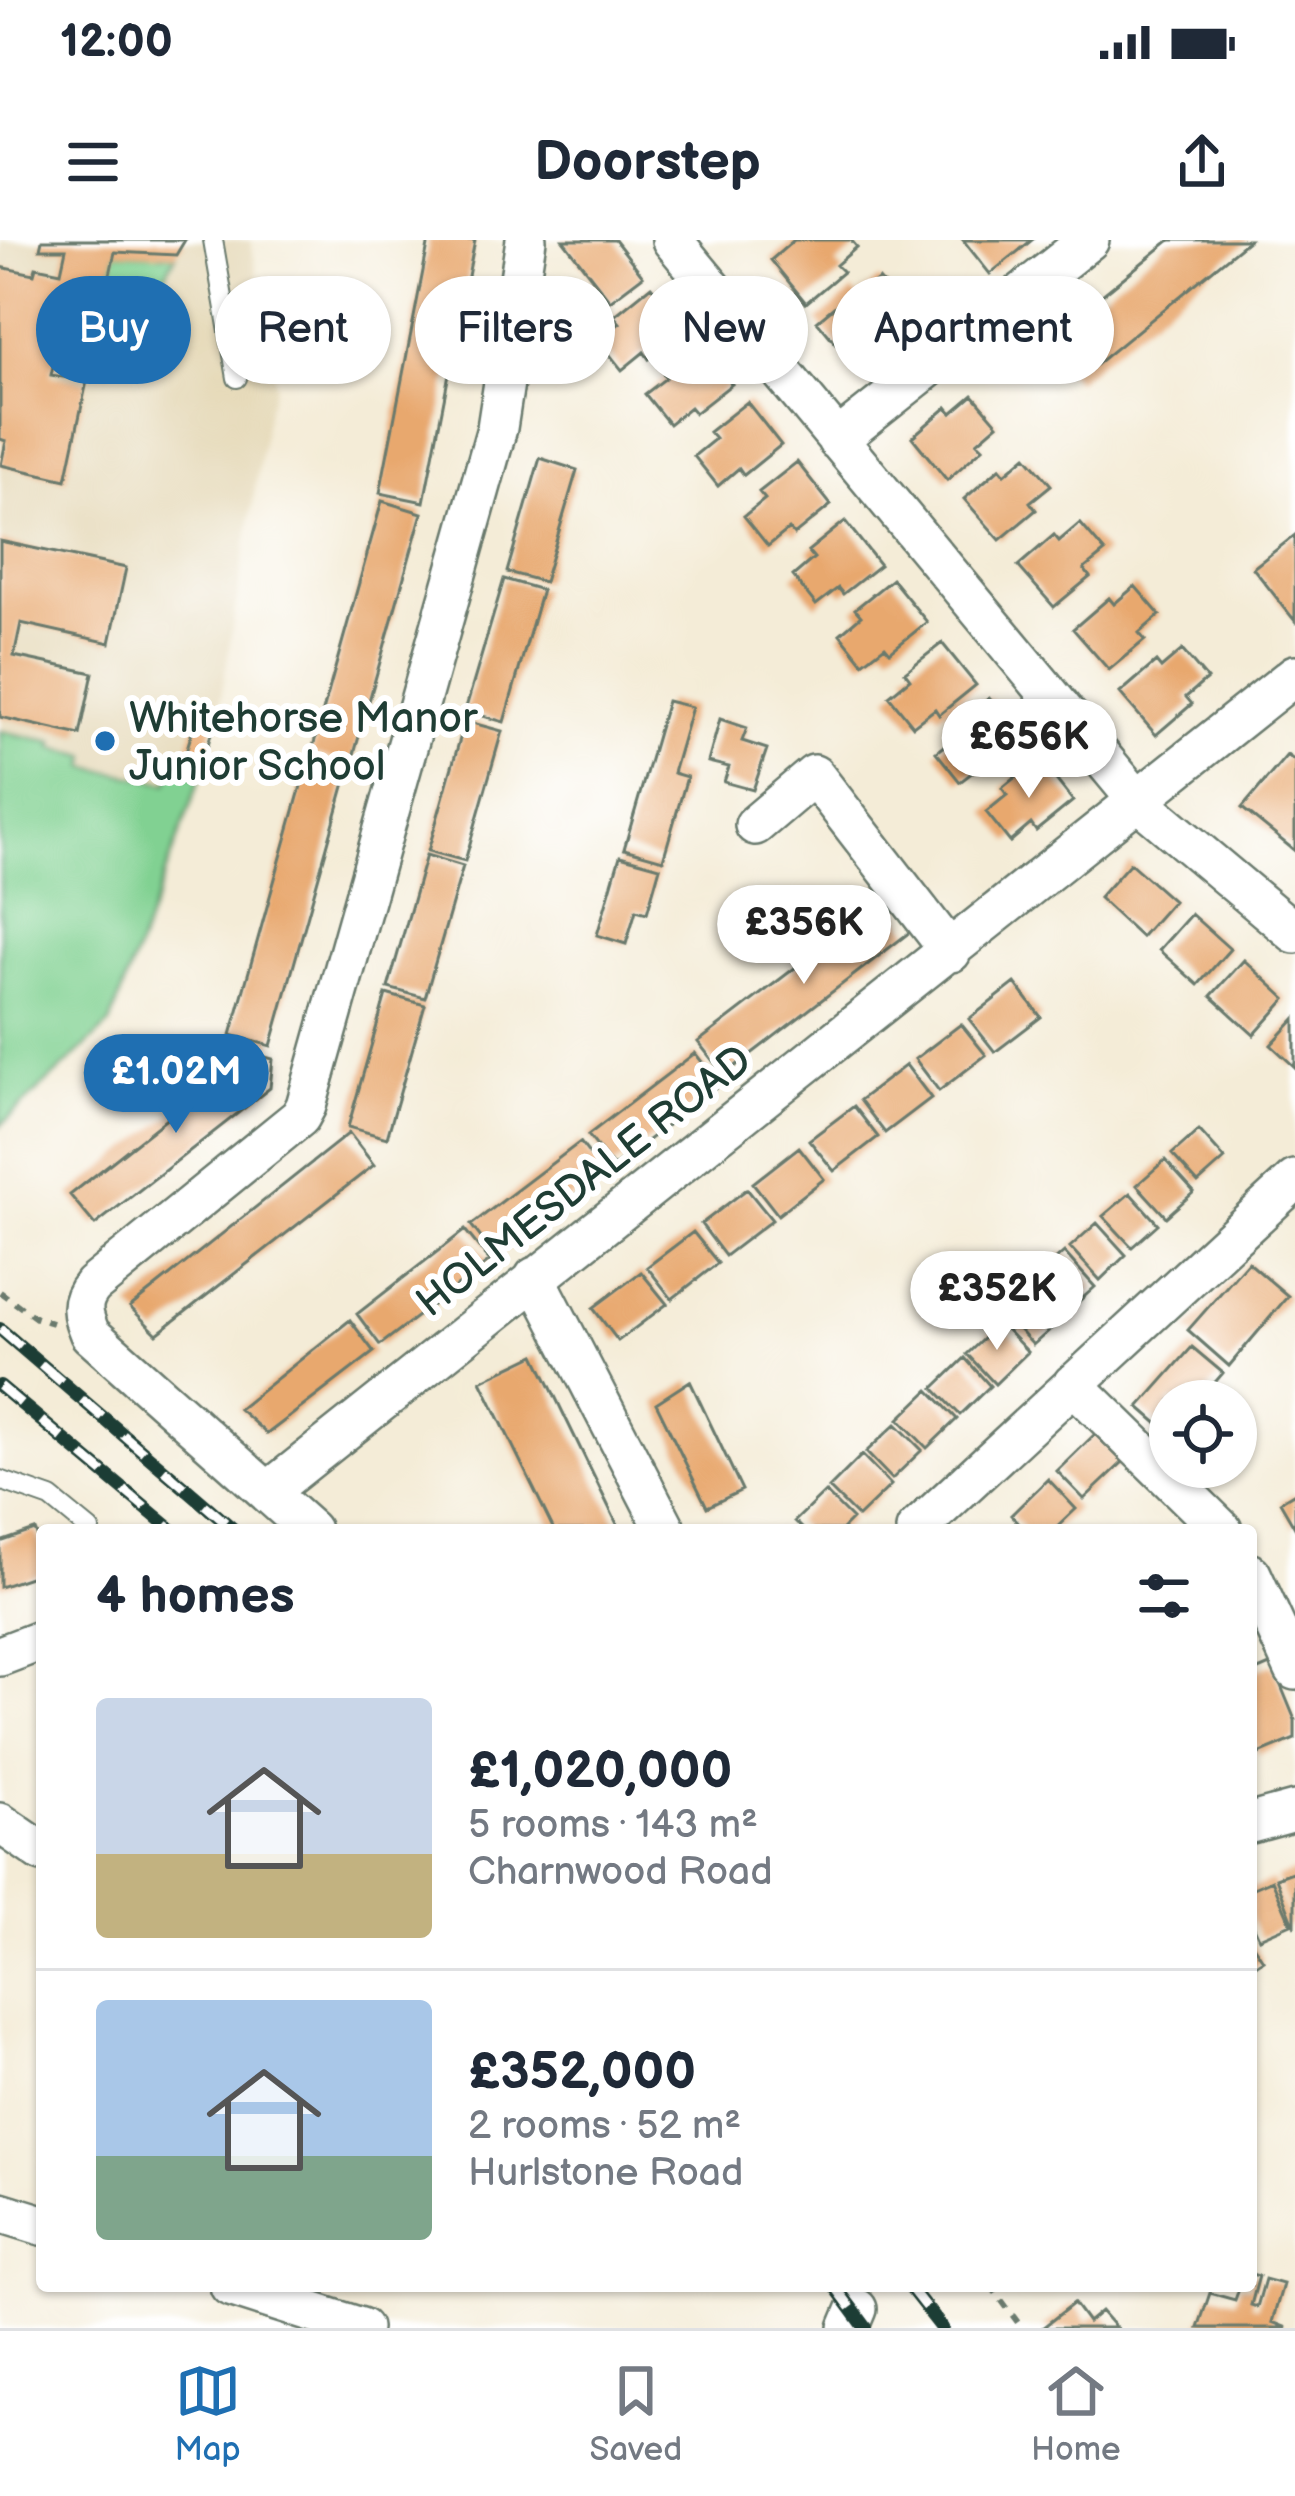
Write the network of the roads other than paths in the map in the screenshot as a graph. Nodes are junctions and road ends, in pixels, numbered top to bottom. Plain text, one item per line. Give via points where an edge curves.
1 (213, 240) edge
2 (526, 240) edge
3 (672, 240) edge
4 (1089, 240) edge
5 (219, 276) edge
6 (837, 440) junction
7 (1295, 675) edge
8 (1138, 801) junction
9 (755, 825) dead end
10 (1295, 933) edge
11 (951, 952) junction
12 (1295, 1180) edge
13 (535, 1277) junction
14 (1073, 1384) junction
15 (0, 1480) edge
16 (269, 1491) junction
17 (83, 1524) edge
18 (304, 1524) edge
19 (663, 1524) edge
20 (922, 1524) edge
21 (1216, 1524) edge
22 (1257, 1587) edge
23 (36, 1642) edge
24 (0, 1656) edge
25 (1295, 1670) edge
26 (1295, 1811) edge
27 (1257, 1821) edge
28 (0, 1823) edge
29 (36, 1848) edge
30 (0, 2212) edge
31 (36, 2223) edge
32 (249, 2292) edge
33 (361, 2328) edge

1 - 5 lane
2 - 16 street via 497,428 306,1106 84,1296 86,1323
3 - 6 street
4 - 6 street
6 - 8 street
7 - 8 street, HOLMESDALE ROAD
8 - 10 street
8 - 11 street, HOLMESDALE ROAD
9 - 11 street via 814,775
11 - 13 street, HOLMESDALE ROAD
12 - 14 street
13 - 16 street, HOLMESDALE ROAD
13 - 19 street
14 - 20 street
14 - 21 street
15 - 17 lane via 51,1498
16 - 18 street
22 - 25 street
23 - 24 street
26 - 27 street
28 - 29 street
30 - 31 street
32 - 33 street

